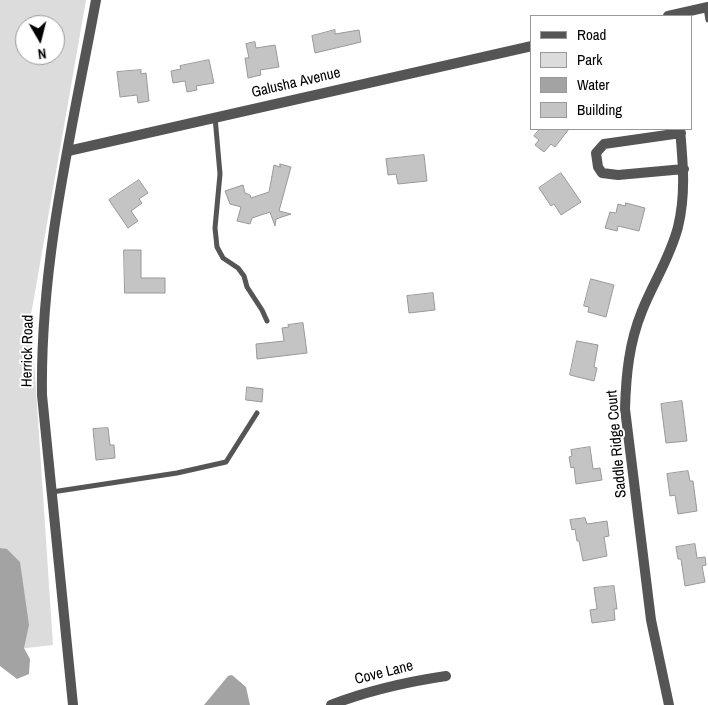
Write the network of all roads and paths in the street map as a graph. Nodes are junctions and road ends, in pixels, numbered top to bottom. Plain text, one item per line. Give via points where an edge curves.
1 (96, 0) edge
2 (707, 8) edge
3 (673, 15) edge
4 (708, 20) edge
5 (530, 46) edge
6 (215, 116) junction
7 (681, 131) edge
8 (68, 151) junction
9 (684, 169) junction
10 (266, 321) dead end
11 (257, 413) dead end
12 (52, 492) junction
13 (446, 676) dead end
14 (73, 705) edge
15 (331, 705) edge
16 (669, 705) edge

1 - 8 street, Herrick Road
2 - 3 street
2 - 4 lane
5 - 6 street, Galusha Avenue
6 - 8 street, Galusha Avenue
6 - 10 lane via 220,174 215,228 217,247 223,258 244,276
7 - 9 street, Saddle Ridge Court
7 - 9 street via 604,144 596,157 602,174
8 - 12 street, Herrick Road via 48,264 43,318 42,395
9 - 16 street, Saddle Ridge Court via 683,203 678,227 634,334 626,384 626,409 651,620
11 - 12 lane via 226,462
12 - 14 street, Herrick Road
13 - 15 street, Cove Lane via 400,683

